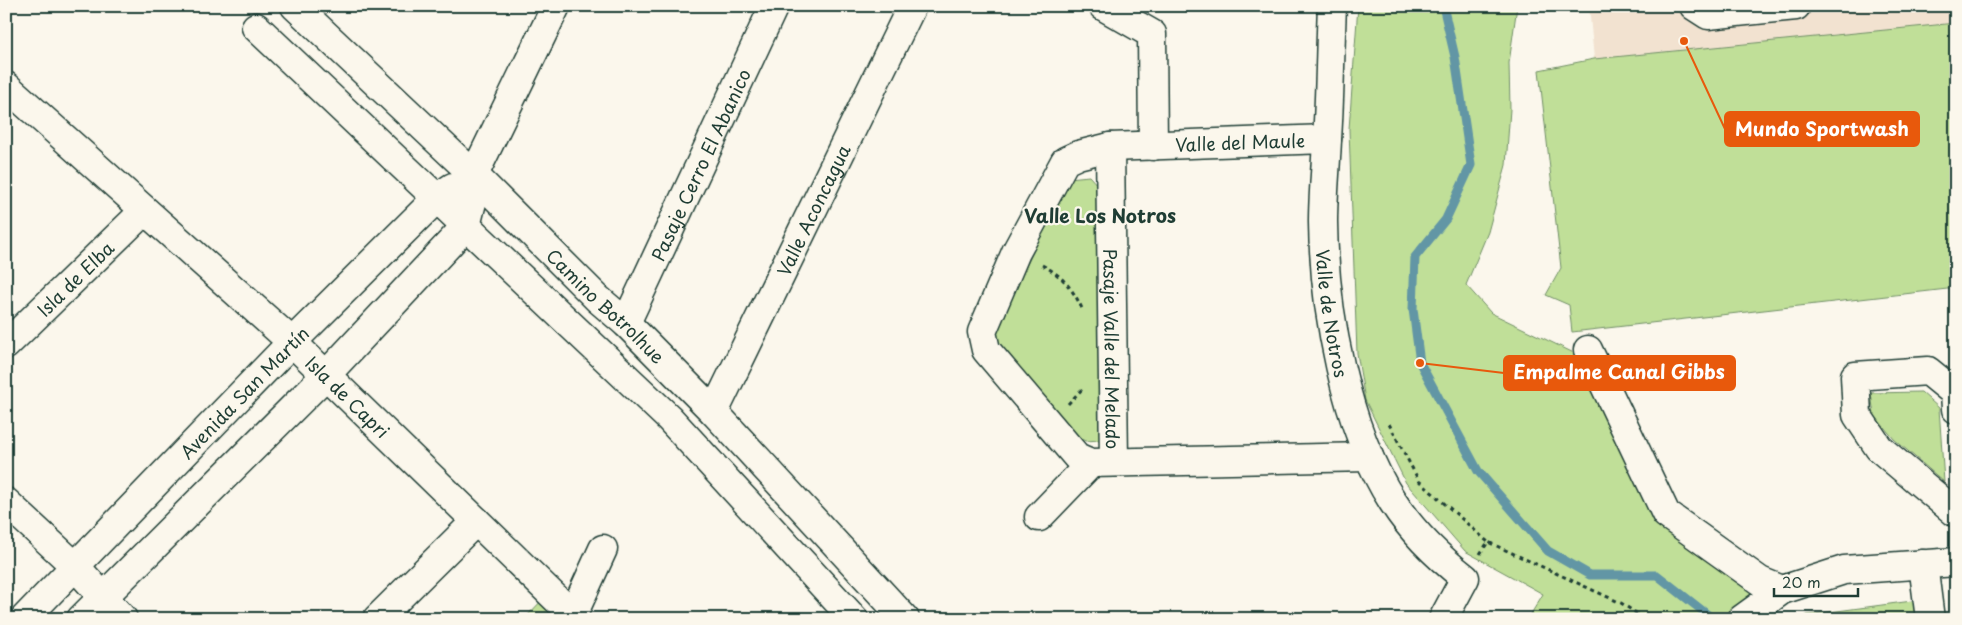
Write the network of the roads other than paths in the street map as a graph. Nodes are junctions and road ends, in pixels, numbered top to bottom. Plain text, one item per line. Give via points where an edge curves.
1 (295, 6) edge
2 (556, 6) edge
3 (774, 6) edge
4 (912, 6) edge
5 (1103, 6) edge
6 (1332, 6) edge
7 (1694, 6) edge
8 (1796, 6) edge
9 (256, 27) dead end
10 (6, 86) edge
11 (1328, 139) junction
12 (1153, 146) junction
13 (1110, 147) junction
14 (474, 175) junction
15 (438, 197) junction
16 (144, 211) junction
17 (466, 226) junction
18 (626, 323) junction
19 (292, 342) junction
20 (6, 346) edge
21 (1588, 350) dead end
22 (326, 375) junction
23 (1956, 409) edge
24 (714, 412) junction
25 (1369, 457) junction
26 (1102, 462) junction
27 (6, 502) edge
28 (1956, 513) edge
29 (1039, 517) dead end
30 (476, 521) junction
31 (603, 549) dead end
32 (1956, 562) edge
33 (1923, 564) junction
34 (75, 566) junction
35 (104, 596) junction
36 (1762, 604) edge
37 (572, 617) edge
38 (24, 619) edge
39 (81, 619) edge
40 (123, 619) edge
41 (377, 619) edge
42 (854, 619) edge
43 (905, 619) edge
44 (1443, 619) edge
45 (1930, 619) edge

1 - 14 street, Camino Botrolhue
2 - 14 street
3 - 18 street, Pasaje Cerro El Abanico
4 - 24 street, Valle Aconcagua
5 - 12 street via 1152,34
6 - 11 street, Valle de Notros
7 - 8 street via 1708,15
9 - 15 street
10 - 16 street, Isla de Capri
11 - 12 street, Valle del Maule
11 - 25 street, Valle de Notros via 1323,223 1330,308 1350,400
12 - 13 street, Pasaje Valle del Melado
13 - 26 street, Pasaje Valle del Melado
13 - 26 street, Pasaje Valle del Melado via 1065,161 1016,252 982,332 986,350 1077,457
14 - 15 street, Avenida San Martín
14 - 17 street via 473,198
14 - 18 street, Camino Botrolhue
15 - 17 street
15 - 19 street, Avenida San Martín
16 - 19 street, Isla de Capri
16 - 20 street, Isla de Elba
17 - 22 street
17 - 42 street via 669,418
18 - 24 street, Camino Botrolhue
19 - 22 street, Isla de Capri
19 - 34 street, Avenida San Martín
21 - 36 street via 1666,514 1760,581
22 - 30 street, Isla de Capri
22 - 35 street
23 - 28 street via 1955,393 1928,371 1855,376 1857,415 1879,448
24 - 43 street, Camino Botrolhue
25 - 26 street, Pasaje Valle del Melado
25 - 44 street, Valle de Notros via 1407,522 1465,578
26 - 29 street, Pasaje Valle del Melado
27 - 34 street
30 - 37 street, Isla de Capri
30 - 41 street
31 - 37 street
32 - 33 street
33 - 36 street via 1844,570
33 - 45 street
34 - 35 street
34 - 38 street, Avenida San Martín
35 - 39 street
35 - 40 street

